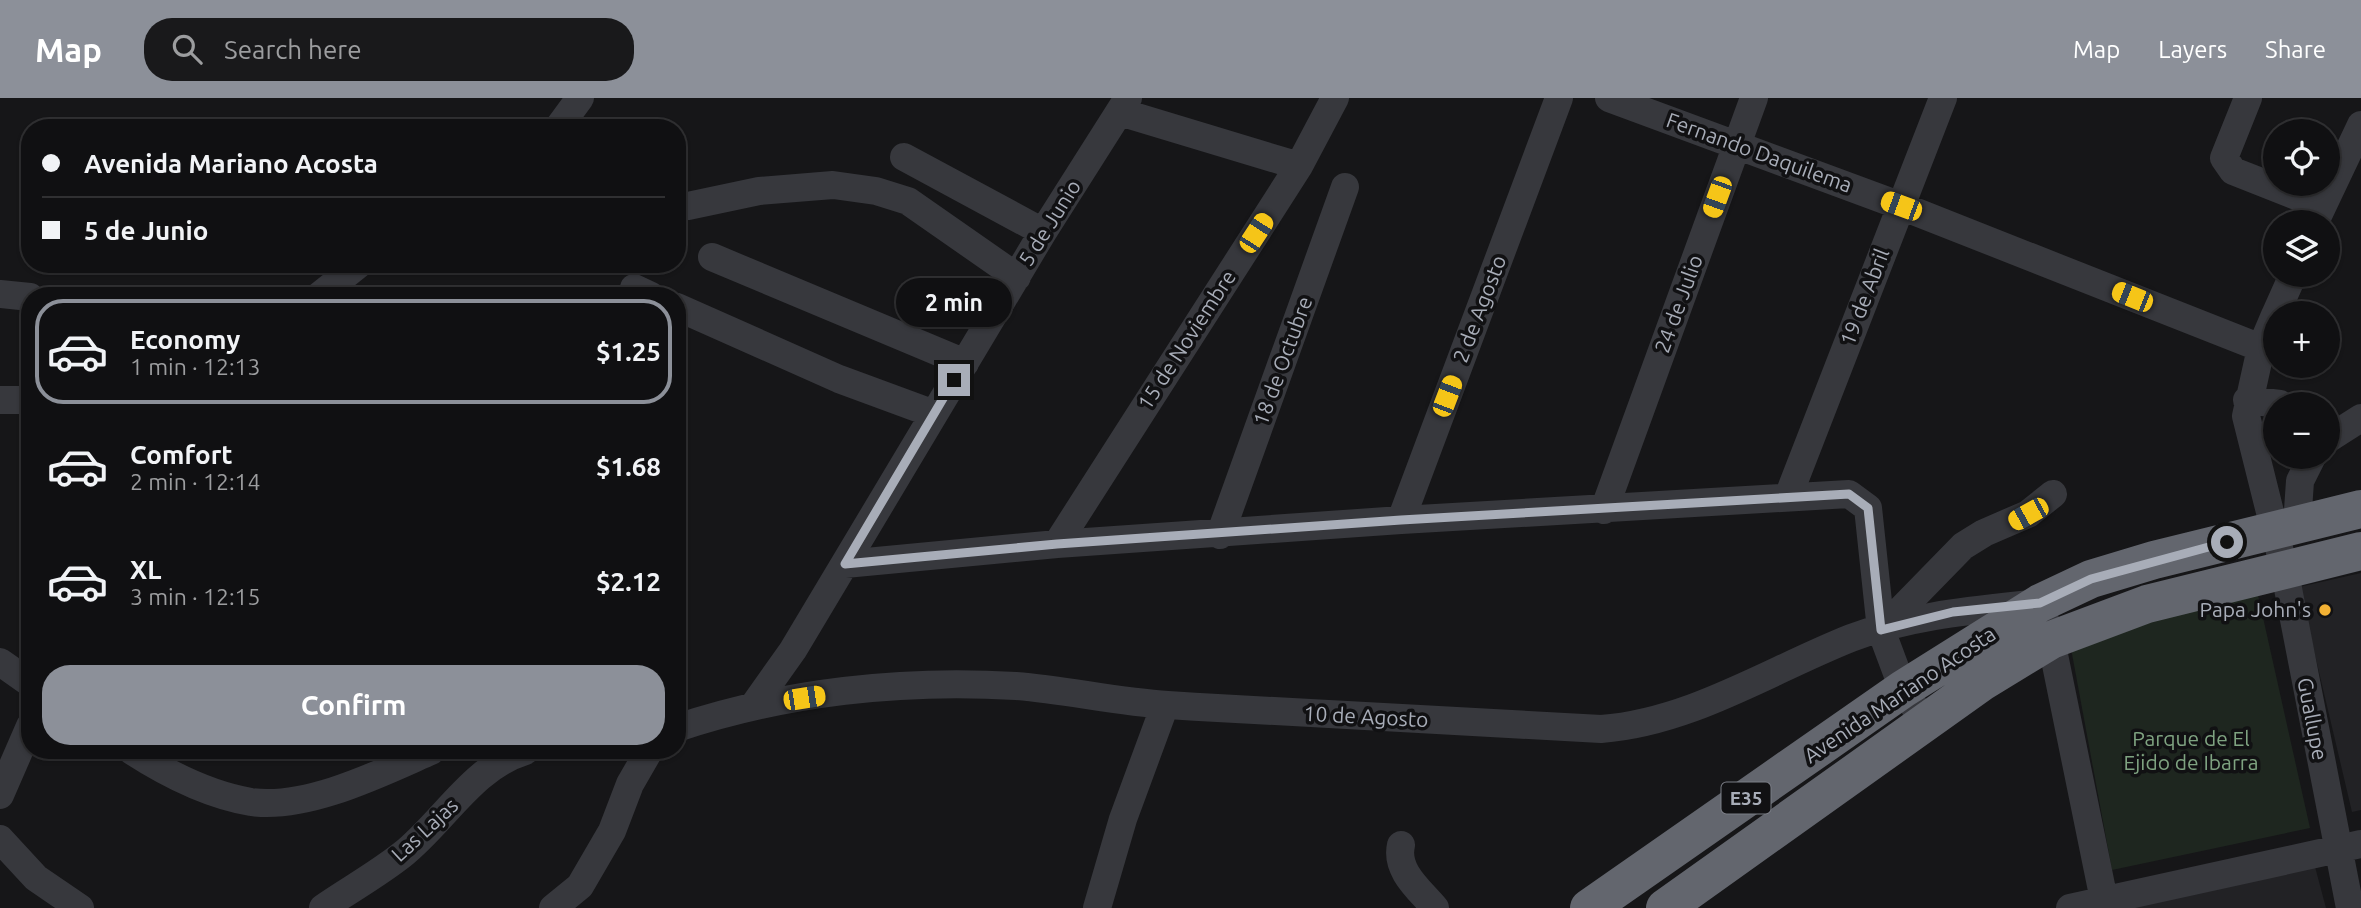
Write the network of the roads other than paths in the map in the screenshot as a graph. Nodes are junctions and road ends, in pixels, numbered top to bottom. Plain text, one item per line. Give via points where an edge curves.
1 (580, 98) edge
2 (1335, 98) edge
3 (1559, 98) edge
4 (1609, 98) edge
5 (1754, 98) edge
6 (1943, 98) edge
7 (2248, 98) edge
8 (1124, 105) edge
9 (565, 119) edge
10 (2361, 125) edge
11 (1736, 145) junction
12 (904, 157) dead end
13 (1299, 166) junction
14 (1345, 187) dead end
15 (688, 206) dead end
16 (1901, 206) junction
17 (2311, 210) edge
18 (2321, 210) edge
19 (1043, 232) junction
20 (712, 257) dead end
21 (348, 273) edge
22 (1017, 277) junction
23 (330, 287) edge
24 (0, 295) edge
25 (21, 296) edge
26 (686, 311) edge
27 (2263, 343) edge
28 (2261, 348) junction
29 (965, 363) junction
30 (0, 400) edge
31 (21, 400) edge
32 (2247, 400) junction
33 (2263, 402) edge
34 (934, 415) junction
35 (2306, 469) edge
36 (2053, 494) dead end
37 (1788, 497) junction
38 (2361, 509) edge
39 (1604, 510) junction
40 (1401, 520) junction
41 (2286, 527) junction
42 (1220, 535) junction
43 (1057, 544) junction
44 (2361, 551) edge
45 (845, 564) junction
46 (2284, 568) junction
47 (2040, 603) junction
48 (1881, 630) junction
49 (2051, 640) junction
50 (0, 662) edge
51 (21, 677) edge
52 (1903, 689) junction
53 (754, 705) junction
54 (1165, 705) junction
55 (1925, 723) junction
56 (686, 725) edge
57 (21, 747) edge
58 (148, 759) edge
59 (413, 759) edge
60 (504, 759) edge
61 (644, 759) edge
62 (0, 795) edge
63 (0, 839) edge
64 (1401, 845) dead end
65 (2349, 846) edge
66 (2104, 900) junction
67 (63, 904) edge
68 (323, 908) edge
69 (553, 908) edge
70 (1097, 908) edge
71 (1435, 908) edge
72 (1589, 908) edge
73 (1665, 908) edge
74 (2070, 908) edge
75 (2350, 908) edge

1 - 9 street
2 - 13 street, 15 de Noviembre
3 - 40 street, 2 de Agosto
4 - 11 street, Fernando Daquilema
5 - 11 street, 24 de Julio
6 - 16 street, 19 de Abril
7 - 17 street via 2224,158 2227,165
8 - 13 street
8 - 19 street, 5 de Junio
10 - 18 street
11 - 16 street, Fernando Daquilema
11 - 39 street, 24 de Julio
12 - 19 street
13 - 43 street, 15 de Noviembre
14 - 42 street, 18 de Octubre
15 - 22 street via 759,191 821,186 876,191 908,201
16 - 28 street, Fernando Daquilema
16 - 37 street, 19 de Abril
19 - 22 street, 5 de Junio
20 - 29 street
21 - 23 street
22 - 29 street, 5 de Junio
24 - 25 street
26 - 34 street via 839,379
27 - 28 street
28 - 32 street
29 - 34 street, 5 de Junio
30 - 31 street
32 - 33 street
32 - 41 street via 2246,416 2265,498
34 - 45 street, 5 de Junio
35 - 41 street
36 - 48 street via 2028,514 1963,547
37 - 39 street
37 - 48 street via 1849,494 1868,508
38 - 41 highway, Avenida Mariano Acosta / E35
39 - 40 street
40 - 42 street
41 - 46 street, Guallupe
41 - 47 highway, Avenida Mariano Acosta / E35 via 2091,579
42 - 43 street
43 - 45 street
44 - 46 highway, Avenida Mariano Acosta / E35
45 - 53 street, 5 de Junio
46 - 49 highway, Avenida Mariano Acosta / E35 via 2147,604
46 - 65 street, Guallupe
47 - 48 street, 10 de Agosto via 1953,612
47 - 49 street
47 - 52 highway, Avenida Mariano Acosta / E35
48 - 52 street
48 - 54 street, 10 de Agosto via 1810,655 1718,699 1638,726 1601,729
49 - 55 highway, Avenida Mariano Acosta / E35
49 - 66 street
50 - 51 street
52 - 55 street
52 - 72 highway, Avenida Mariano Acosta / E35
53 - 54 street, 10 de Agosto via 908,684 1016,686
53 - 56 street, 10 de Agosto
54 - 70 street via 1123,819
55 - 73 highway, Avenida Mariano Acosta / E35
57 - 62 street
58 - 59 street via 218,794 253,802 351,787
60 - 68 street, Las Lajas via 404,853
61 - 69 street via 612,831 580,886
63 - 67 street
64 - 71 street via 1402,869
65 - 66 street
65 - 75 street, Guallupe
66 - 74 street

